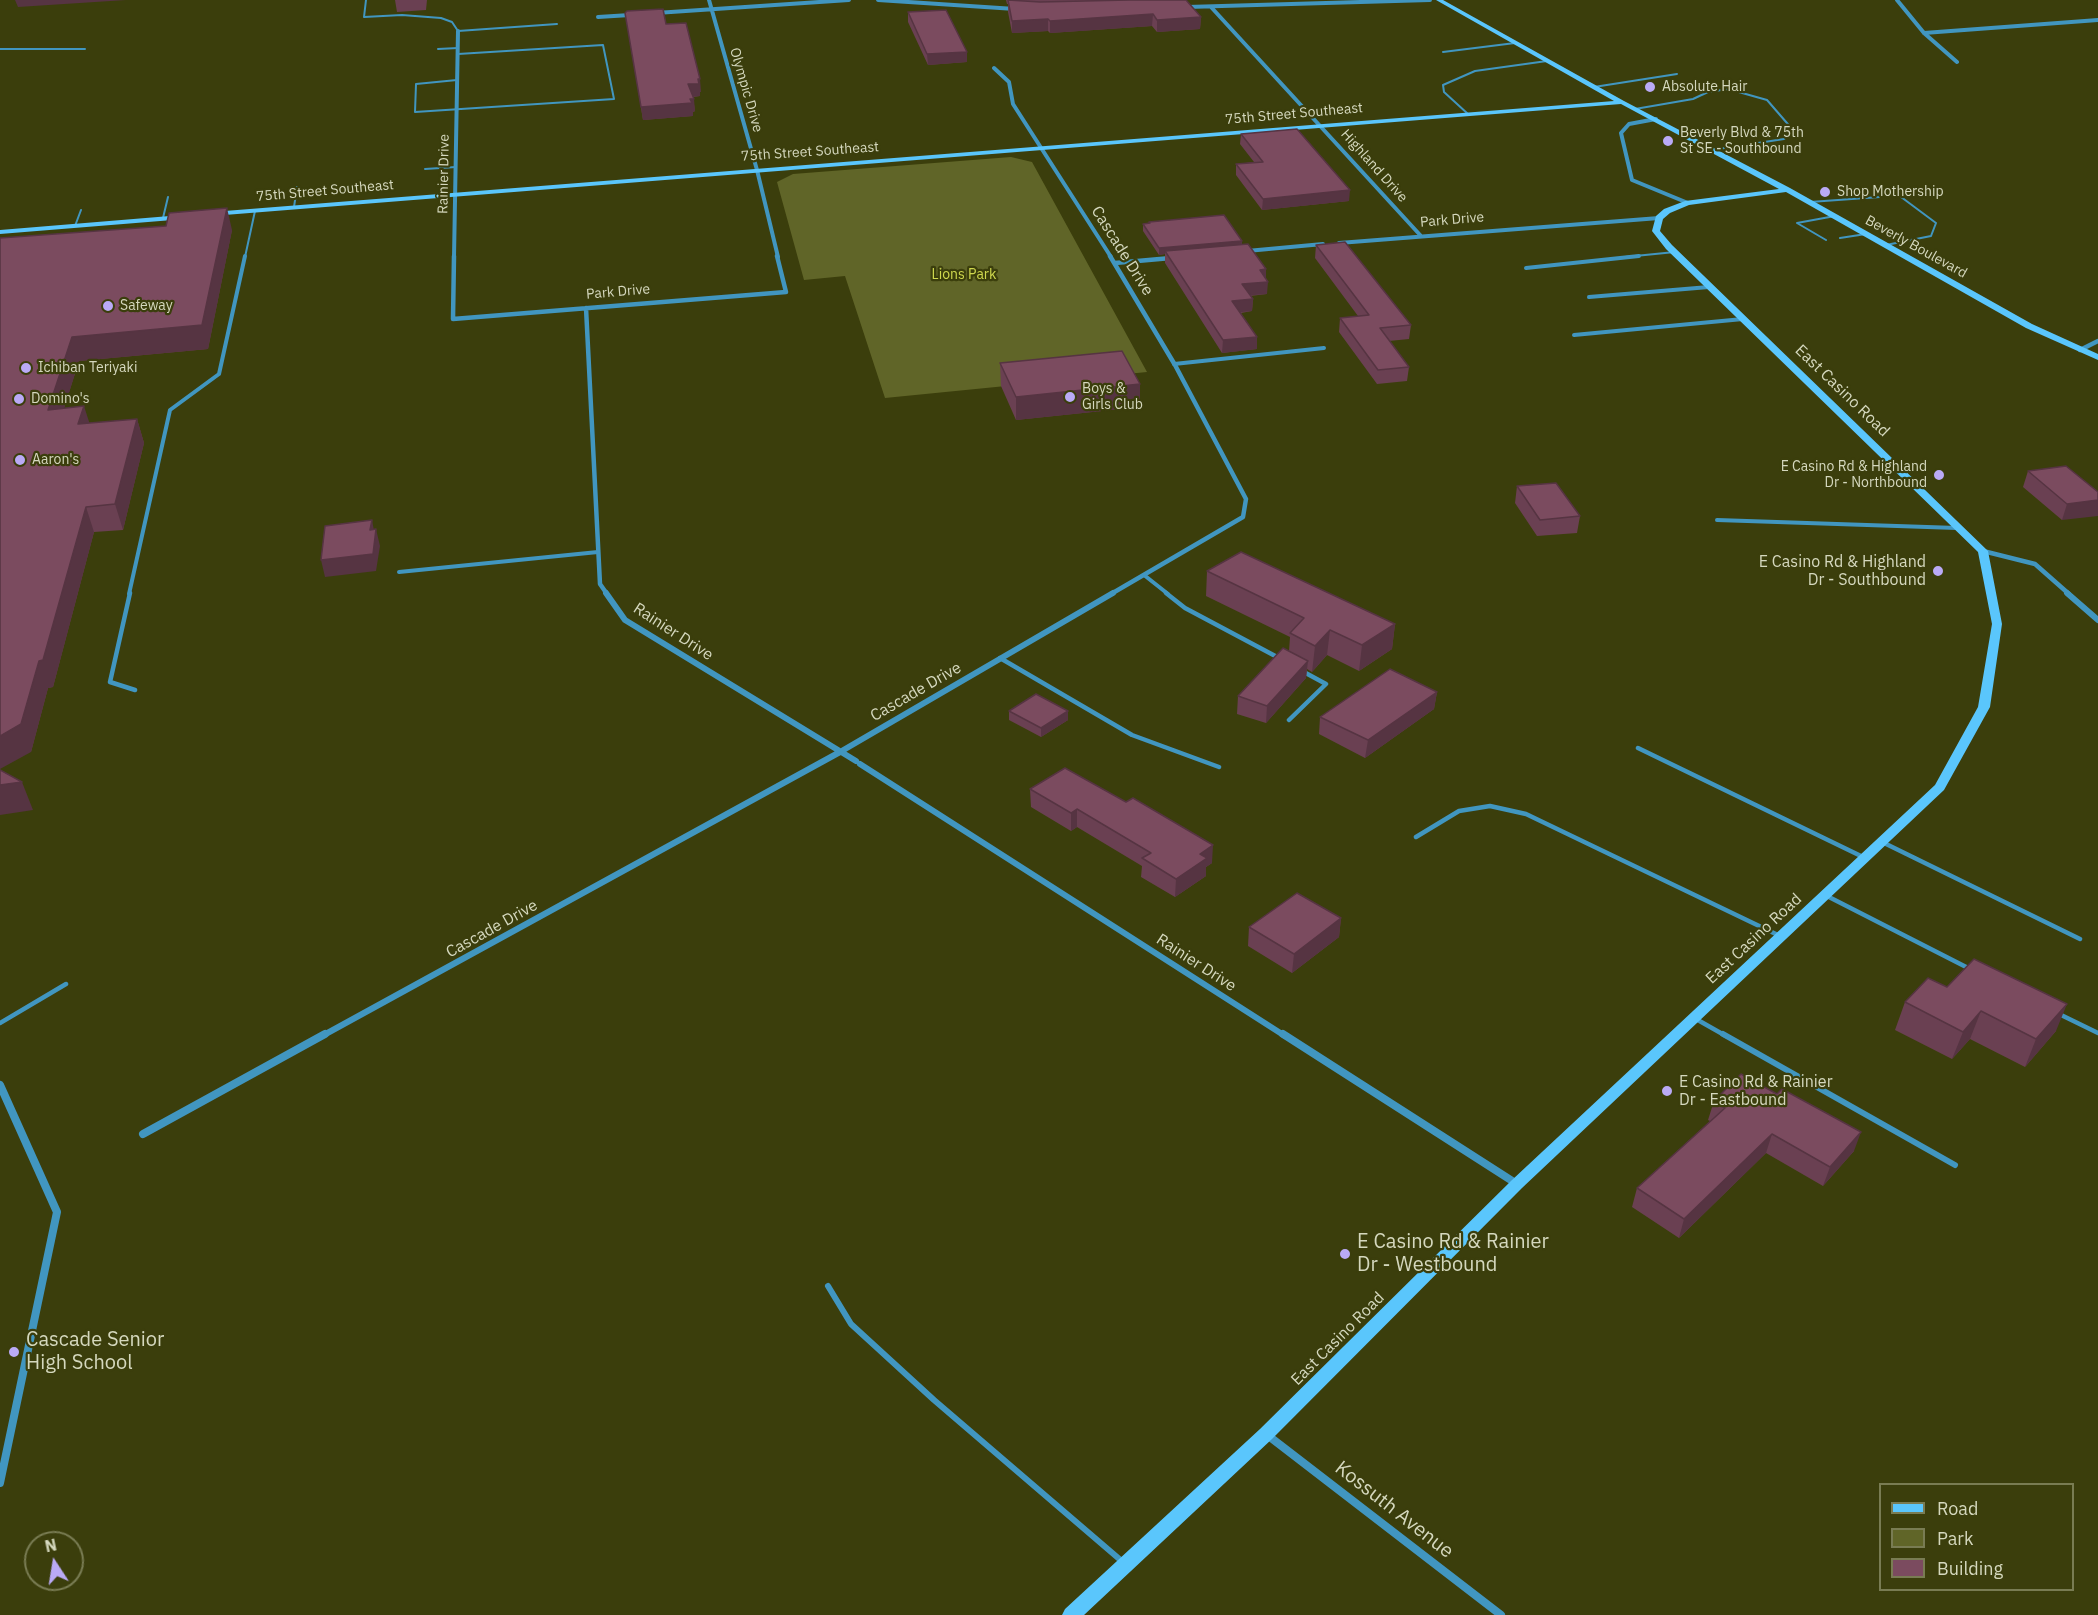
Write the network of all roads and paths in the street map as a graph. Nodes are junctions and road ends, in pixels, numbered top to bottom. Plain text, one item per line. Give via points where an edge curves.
1 (366, 0) edge
2 (709, 0) edge
3 (849, 0) edge
4 (878, 0) edge
5 (966, 0) edge
6 (1430, 0) edge
7 (1439, 0) edge
8 (1897, 0) edge
9 (968, 7) junction
10 (1177, 7) edge
11 (1211, 7) junction
12 (711, 9) junction
13 (1020, 9) edge
14 (655, 13) edge
15 (632, 14) edge
16 (598, 17) dead end
17 (2098, 20) edge
18 (557, 24) dead end
19 (458, 31) junction
20 (1924, 33) junction
21 (1515, 43) junction
22 (458, 48) junction
23 (0, 49) edge
24 (85, 49) dead end
25 (438, 49) dead end
26 (1443, 52) dead end
27 (458, 54) junction
28 (1547, 61) junction
29 (1957, 62) dead end
30 (994, 68) dead end
31 (1677, 74) dead end
32 (457, 80) junction
33 (1594, 87) junction
34 (1622, 102) junction
35 (1635, 109) junction
36 (457, 110) junction
37 (1468, 114) junction
38 (1656, 120) junction
39 (1321, 126) junction
40 (1042, 148) junction
41 (1712, 150) junction
42 (456, 167) junction
43 (425, 169) dead end
44 (757, 170) junction
45 (297, 187) dead end
46 (1788, 190) junction
47 (455, 193) junction
48 (168, 197) dead end
49 (1810, 202) junction
50 (1688, 203) junction
51 (294, 207) junction
52 (81, 210) dead end
53 (255, 211) junction
54 (1835, 216) junction
55 (163, 218) junction
56 (1659, 218) junction
57 (75, 226) junction
58 (0, 232) edge
59 (1866, 234) junction
60 (1421, 236) junction
61 (1840, 238) dead end
62 (1826, 240) dead end
63 (1886, 245) junction
64 (1244, 252) edge
65 (1675, 252) junction
66 (1173, 258) edge
67 (1114, 263) junction
68 (1526, 268) dead end
69 (1710, 286) junction
70 (786, 292) joint
71 (1589, 297) dead end
72 (586, 308) junction
73 (453, 319) joint
74 (1743, 319) junction
75 (1574, 335) dead end
76 (2098, 341) edge
77 (1324, 348) dead end
78 (2080, 350) junction
79 (2098, 357) edge
80 (1174, 364) junction
81 (1717, 520) dead end
82 (1960, 528) junction
83 (1983, 551) junction
84 (598, 552) junction
85 (399, 572) dead end
86 (1144, 575) junction
87 (2098, 620) edge
88 (1000, 658) junction
89 (1286, 662) edge
90 (1296, 668) edge
91 (135, 690) dead end
92 (1289, 720) dead end
93 (1638, 748) dead end
94 (840, 752) junction
95 (1220, 767) dead end
96 (1416, 837) dead end
97 (1882, 842) junction
98 (1864, 858) junction
99 (1824, 895) junction
100 (1781, 937) junction
101 (2080, 939) dead end
102 (1982, 975) edge
103 (66, 984) dead end
104 (2056, 1012) edge
105 (1694, 1018) junction
106 (0, 1023) edge
107 (2098, 1033) edge
108 (0, 1085) edge
109 (143, 1134) dead end
110 (1955, 1165) dead end
111 (1517, 1184) junction
112 (828, 1286) dead end
113 (1266, 1434) junction
114 (0, 1483) edge
115 (1126, 1564) junction
116 (1071, 1615) edge
117 (1501, 1615) edge

1 - 19 lane via 364,17 441,18 452,22
2 - 12 street, Olympic Drive
3 - 12 street
4 - 9 street
5 - 9 street
6 - 11 street
7 - 21 street, Beverly Boulevard
8 - 20 street
9 - 13 street
10 - 11 street
11 - 39 street, Highland Drive
12 - 14 street
12 - 44 street, Olympic Drive
15 - 16 street
17 - 20 street
18 - 19 lane
19 - 22 street, Rainier Drive
20 - 29 street
21 - 26 lane
21 - 28 street, Beverly Boulevard
22 - 25 lane
22 - 27 street, Rainier Drive
23 - 24 lane
27 - 32 street, Rainier Drive
27 - 36 lane via 603,45 614,99
28 - 33 street, Beverly Boulevard
28 - 37 lane via 1475,71 1443,85 1444,92
30 - 40 street, Cascade Drive via 1009,82 1013,104
31 - 33 lane
32 - 36 street, Rainier Drive
32 - 36 lane via 416,84 414,110
33 - 34 street, Beverly Boulevard
34 - 35 street, Beverly Boulevard
34 - 37 street, 75th Street Southeast
35 - 38 street, Beverly Boulevard
35 - 41 lane via 1728,89 1767,100 1793,130 1785,139
36 - 42 street, Rainier Drive
37 - 39 street, 75th Street Southeast
38 - 41 street, Beverly Boulevard
38 - 50 street via 1629,124 1622,133 1632,180
39 - 40 street, 75th Street Southeast
39 - 60 street, Highland Drive
40 - 44 street, 75th Street Southeast
40 - 67 street, Cascade Drive
41 - 46 street, Beverly Boulevard
42 - 43 lane
42 - 47 street, Rainier Drive
44 - 47 street, 75th Street Southeast
44 - 70 street, Olympic Drive
45 - 51 lane
46 - 49 street, Beverly Boulevard
46 - 50 street, Park Drive
47 - 51 street, 75th Street Southeast
47 - 73 street, Rainier Drive
48 - 55 lane
49 - 54 street, Beverly Boulevard
49 - 63 lane via 1880,197 1893,191 1936,223 1931,236
50 - 56 street, Park Drive
51 - 53 street, 75th Street Southeast
52 - 57 lane
53 - 55 street, 75th Street Southeast
53 - 91 lane via 219,374 170,410 110,682
54 - 59 street, Beverly Boulevard
54 - 62 lane via 1797,223
55 - 57 street, 75th Street Southeast
56 - 60 street, Park Drive
56 - 65 street, East Casino Road via 1656,231
57 - 58 street, 75th Street Southeast
59 - 61 lane
59 - 63 street, Beverly Boulevard
60 - 64 street, Park Drive
63 - 78 street, Beverly Boulevard via 2029,326
65 - 68 lane
65 - 69 street, East Casino Road
66 - 67 street
67 - 80 street, Cascade Drive
69 - 71 lane
69 - 74 street, East Casino Road
70 - 72 street, Park Drive
72 - 73 street, Park Drive
72 - 84 street, Rainier Drive
74 - 75 lane
74 - 82 street, East Casino Road
76 - 78 street
77 - 80 lane
78 - 79 street, Beverly Boulevard
80 - 86 street, Cascade Drive via 1246,499 1243,517
81 - 82 lane
82 - 83 street, East Casino Road
83 - 87 street via 2035,564
83 - 97 street, East Casino Road via 1997,624 1984,707 1940,787
84 - 85 lane
84 - 94 street, Rainier Drive via 600,584 625,620
86 - 88 street, Cascade Drive
86 - 89 lane via 1185,608
88 - 94 street, Cascade Drive
88 - 95 lane via 1132,735
90 - 92 lane via 1326,684
93 - 98 lane
94 - 109 street, Cascade Drive
94 - 111 street, Rainier Drive
96 - 100 lane via 1459,811 1490,806 1526,814
97 - 98 street, East Casino Road
97 - 101 lane
98 - 99 street, East Casino Road
99 - 100 street, East Casino Road
99 - 102 lane
100 - 105 street, East Casino Road
103 - 106 lane
104 - 107 lane
105 - 110 lane
105 - 111 street, East Casino Road
108 - 114 street via 57,1212
111 - 113 street, East Casino Road
112 - 115 lane via 851,1324
113 - 115 street, East Casino Road
113 - 117 street, Kossuth Avenue
115 - 116 street, East Casino Road

